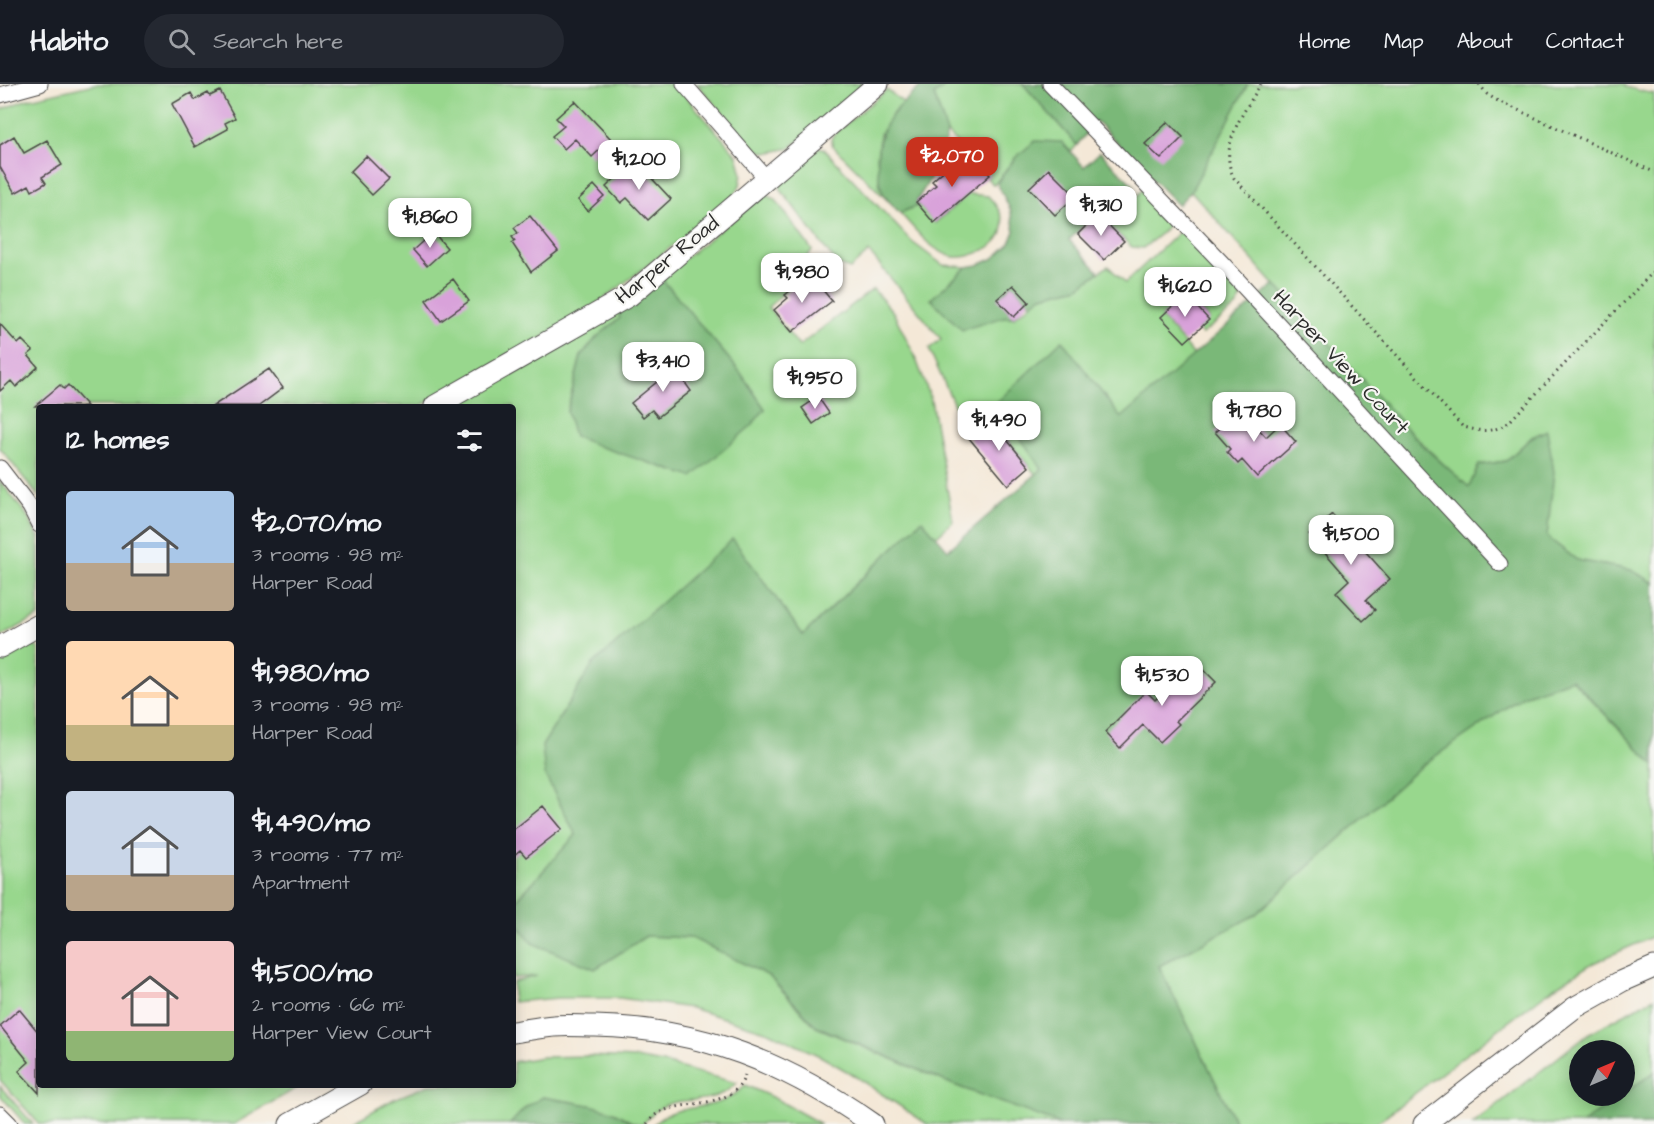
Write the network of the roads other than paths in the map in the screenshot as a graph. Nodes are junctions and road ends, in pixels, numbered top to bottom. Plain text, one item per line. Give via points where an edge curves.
1 (40, 84) edge
2 (684, 84) edge
3 (878, 84) edge
4 (1050, 84) edge
5 (0, 95) edge
6 (766, 178) junction
7 (439, 404) edge
8 (0, 468) edge
9 (36, 519) edge
10 (1500, 564) dead end
11 (36, 627) edge
12 (0, 647) edge
13 (1654, 967) edge
14 (516, 1032) edge
15 (354, 1088) edge
16 (0, 1114) edge
17 (10, 1124) edge
18 (290, 1124) edge
19 (873, 1124) edge
20 (1424, 1124) edge

1 - 5 street
2 - 6 street
3 - 6 street, Harper Road
4 - 10 street, Harper View Court via 1221,262
6 - 7 street, Harper Road via 630,295
8 - 9 street
11 - 12 street
13 - 20 street via 1574,1008
14 - 19 street via 555,1026 619,1027 680,1035 752,1056 818,1088
15 - 18 street
16 - 17 street

